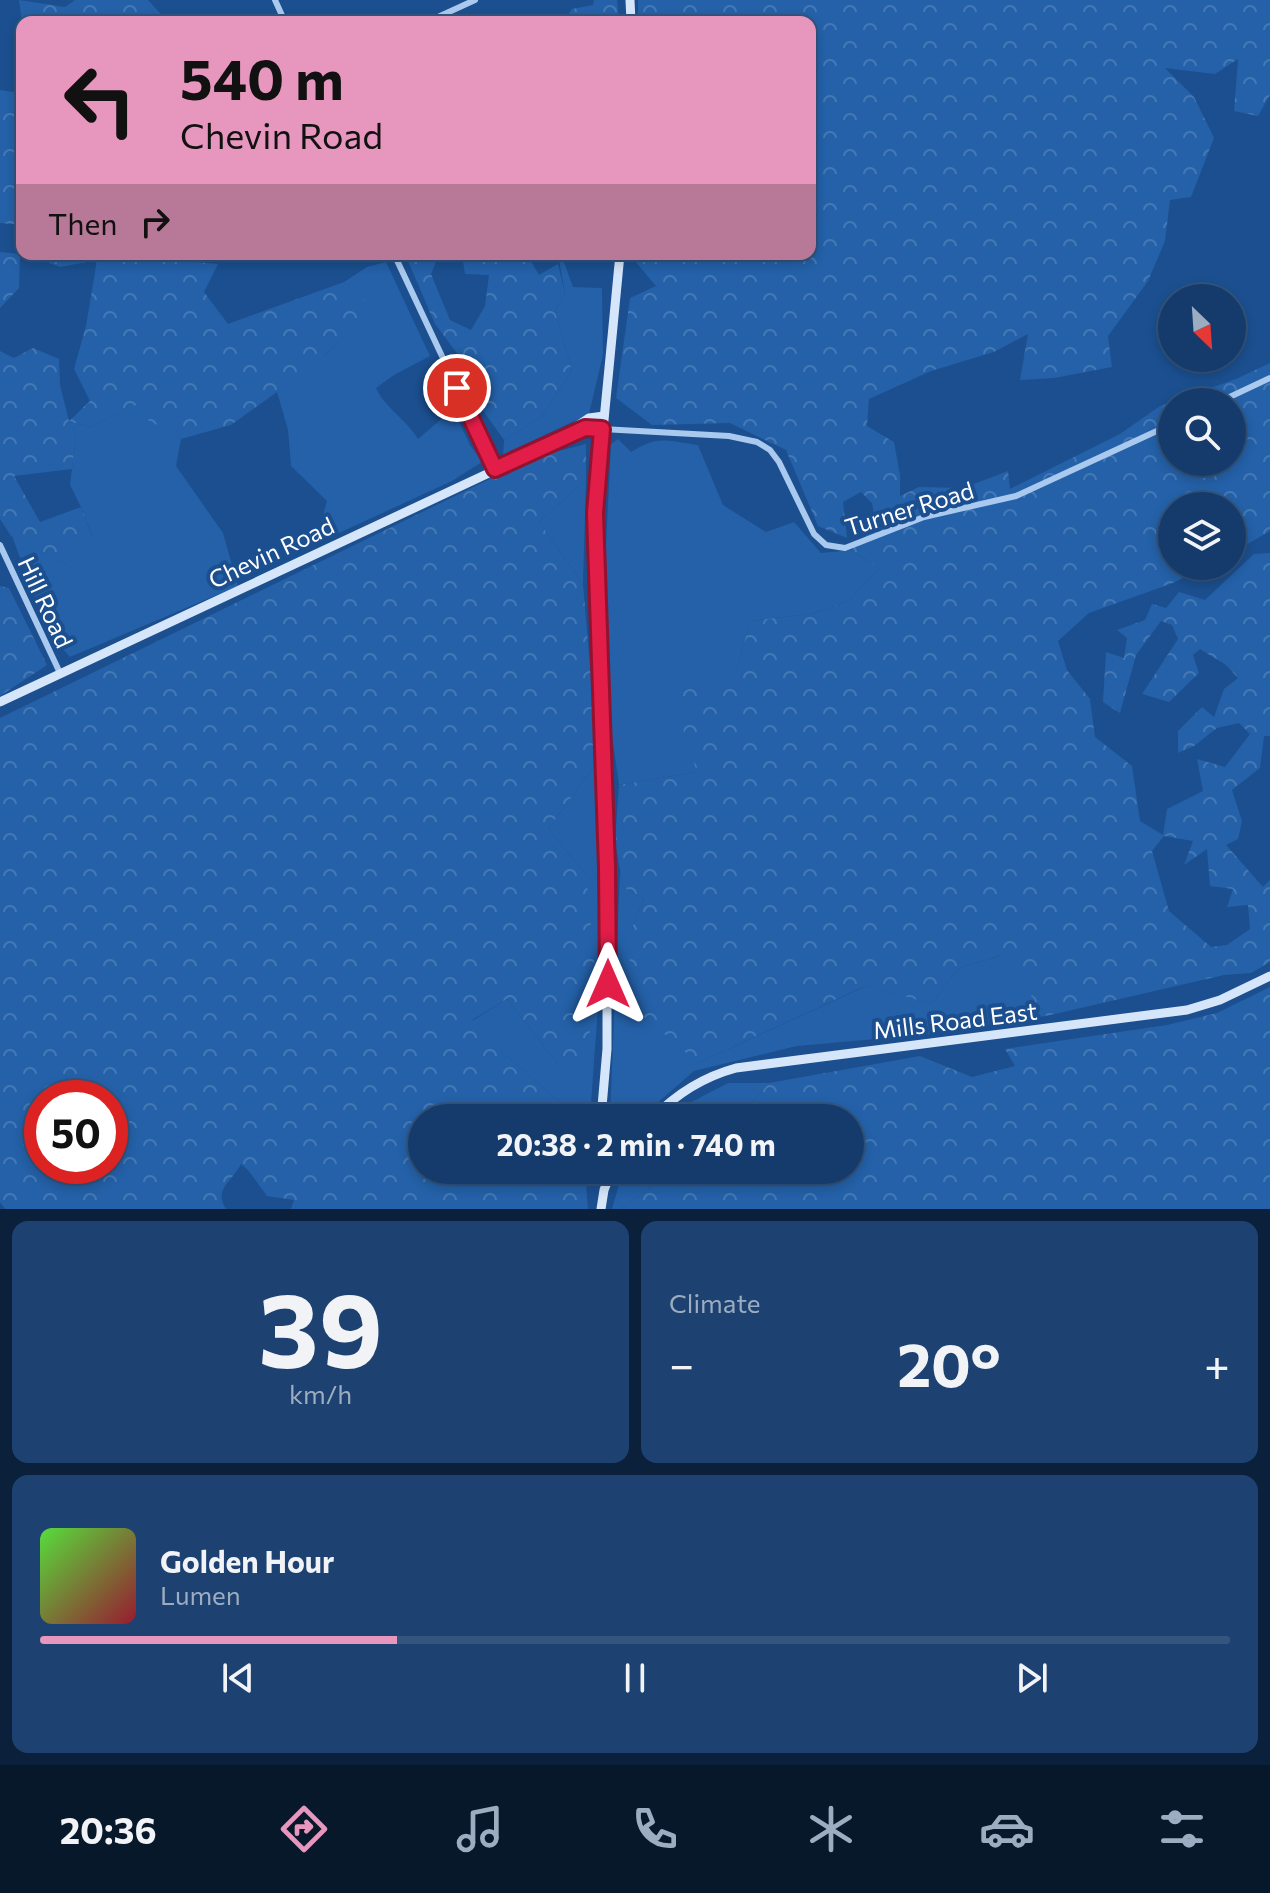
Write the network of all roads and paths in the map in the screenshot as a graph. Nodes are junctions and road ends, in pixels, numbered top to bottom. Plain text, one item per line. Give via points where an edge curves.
1 (475, 0) edge
2 (440, 16) edge
3 (397, 260) edge
4 (619, 260) edge
5 (1270, 378) edge
6 (1246, 389) edge
7 (604, 416) junction
8 (602, 429) junction
9 (1158, 430) edge
10 (560, 439) junction
11 (495, 469) junction
12 (0, 545) edge
13 (60, 673) junction
14 (0, 702) edge
15 (1270, 976) edge
16 (602, 1104) edge
17 (668, 1104) edge
18 (606, 1184) edge
19 (601, 1209) edge

1 - 2 street
3 - 11 street
4 - 7 main road
5 - 6 street
7 - 8 main road
7 - 10 main road, Chevin Road via 580,422
8 - 9 street, Turner Road via 757,442 779,462 814,534 826,545 845,548 924,517 1016,496
8 - 10 main road, Chevin Road via 585,428
8 - 16 main road via 595,513 607,868
10 - 11 main road, Chevin Road
11 - 13 main road, Chevin Road
12 - 13 street, Hill Road
13 - 14 main road, Chevin Road
15 - 17 main road, Mills Road East via 1187,1010 736,1068 694,1084
18 - 19 main road

